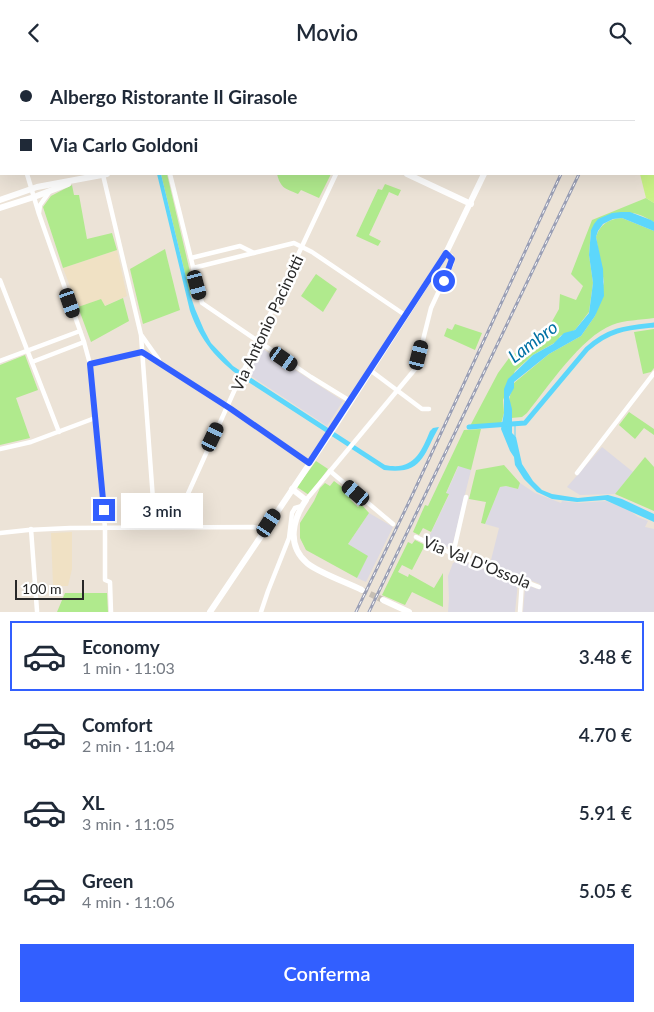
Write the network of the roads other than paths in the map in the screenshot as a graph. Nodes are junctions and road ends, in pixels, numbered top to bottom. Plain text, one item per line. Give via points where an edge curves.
1 (27, 175) edge
2 (100, 175) edge
3 (105, 175) edge
4 (170, 175) edge
5 (336, 175) edge
6 (409, 175) edge
7 (484, 175) edge
8 (81, 179) junction
9 (31, 189) junction
10 (50, 191) junction
11 (34, 197) junction
12 (0, 200) edge
13 (471, 203) junction
14 (0, 208) edge
15 (39, 214) junction
16 (303, 247) junction
17 (254, 253) junction
18 (446, 253) junction
19 (192, 263) junction
20 (0, 280) edge
21 (405, 315) junction
22 (80, 331) junction
23 (141, 335) junction
24 (258, 341) junction
25 (84, 342) junction
26 (28, 351) junction
27 (142, 352) junction
28 (0, 361) edge
29 (32, 362) junction
30 (160, 362) junction
31 (90, 364) junction
32 (370, 370) junction
33 (654, 373) edge
34 (397, 390) junction
35 (350, 401) junction
36 (227, 406) junction
37 (429, 409) dead end
38 (95, 419) junction
39 (60, 432) junction
40 (0, 449) edge
41 (309, 463) junction
42 (330, 471) junction
43 (577, 473) dead end
44 (292, 489) junction
45 (466, 497) dead end
46 (304, 503) junction
47 (393, 524) dead end
48 (105, 527) junction
49 (155, 527) junction
50 (173, 527) junction
51 (31, 529) junction
52 (266, 529) junction
53 (0, 533) edge
54 (416, 537) dead end
55 (453, 554) junction
56 (522, 581) junction
57 (538, 587) dead end
58 (362, 590) tunnel mouth
59 (383, 600) tunnel mouth
60 (37, 611) dead end
61 (111, 612) edge
62 (210, 612) edge
63 (261, 612) edge
64 (409, 612) edge
65 (520, 612) edge

1 - 9 street
2 - 8 main road
3 - 23 street
4 - 19 street
5 - 16 street, Via Antonio Pacinotti
6 - 13 main road
7 - 13 main road
8 - 9 main road
8 - 10 main road
9 - 11 street
9 - 12 main road
10 - 11 main road
10 - 15 street via 40,205
11 - 14 main road
11 - 15 street
13 - 18 main road
15 - 22 street
16 - 17 street via 294,243
16 - 21 street
16 - 24 street, Via Antonio Pacinotti
17 - 19 street
17 - 19 street via 240,246
18 - 21 main road
18 - 34 street via 452,259 431,308 416,368
19 - 24 street via 202,303
20 - 26 street
21 - 32 main road
22 - 25 street
22 - 26 street
23 - 27 street
23 - 30 street
24 - 35 street
24 - 36 street, Via Antonio Pacinotti
25 - 29 street
25 - 31 street
26 - 28 street
26 - 29 street
27 - 30 street
27 - 31 street
27 - 49 street
29 - 39 street
30 - 36 street
31 - 38 street
32 - 34 street
32 - 35 main road
33 - 43 street
34 - 37 street via 422,409
34 - 42 street
35 - 41 main road
36 - 41 street
36 - 50 street, Via Antonio Pacinotti
38 - 39 street
38 - 48 street
39 - 40 street
41 - 44 main road
42 - 46 street
42 - 47 street
44 - 46 main road
44 - 52 main road
45 - 55 street
46 - 58 main road via 294,522 293,536 303,559
46 - 63 street via 292,513 289,538
48 - 49 street
48 - 51 street
48 - 61 street via 106,579 110,582
49 - 50 street
50 - 52 street
51 - 53 street
51 - 60 street
52 - 62 main road
54 - 55 street, Via Val D'Ossola
55 - 56 street, Via Val D'Ossola
56 - 57 street, Via Val D'Ossola
56 - 65 street
59 - 64 main road

